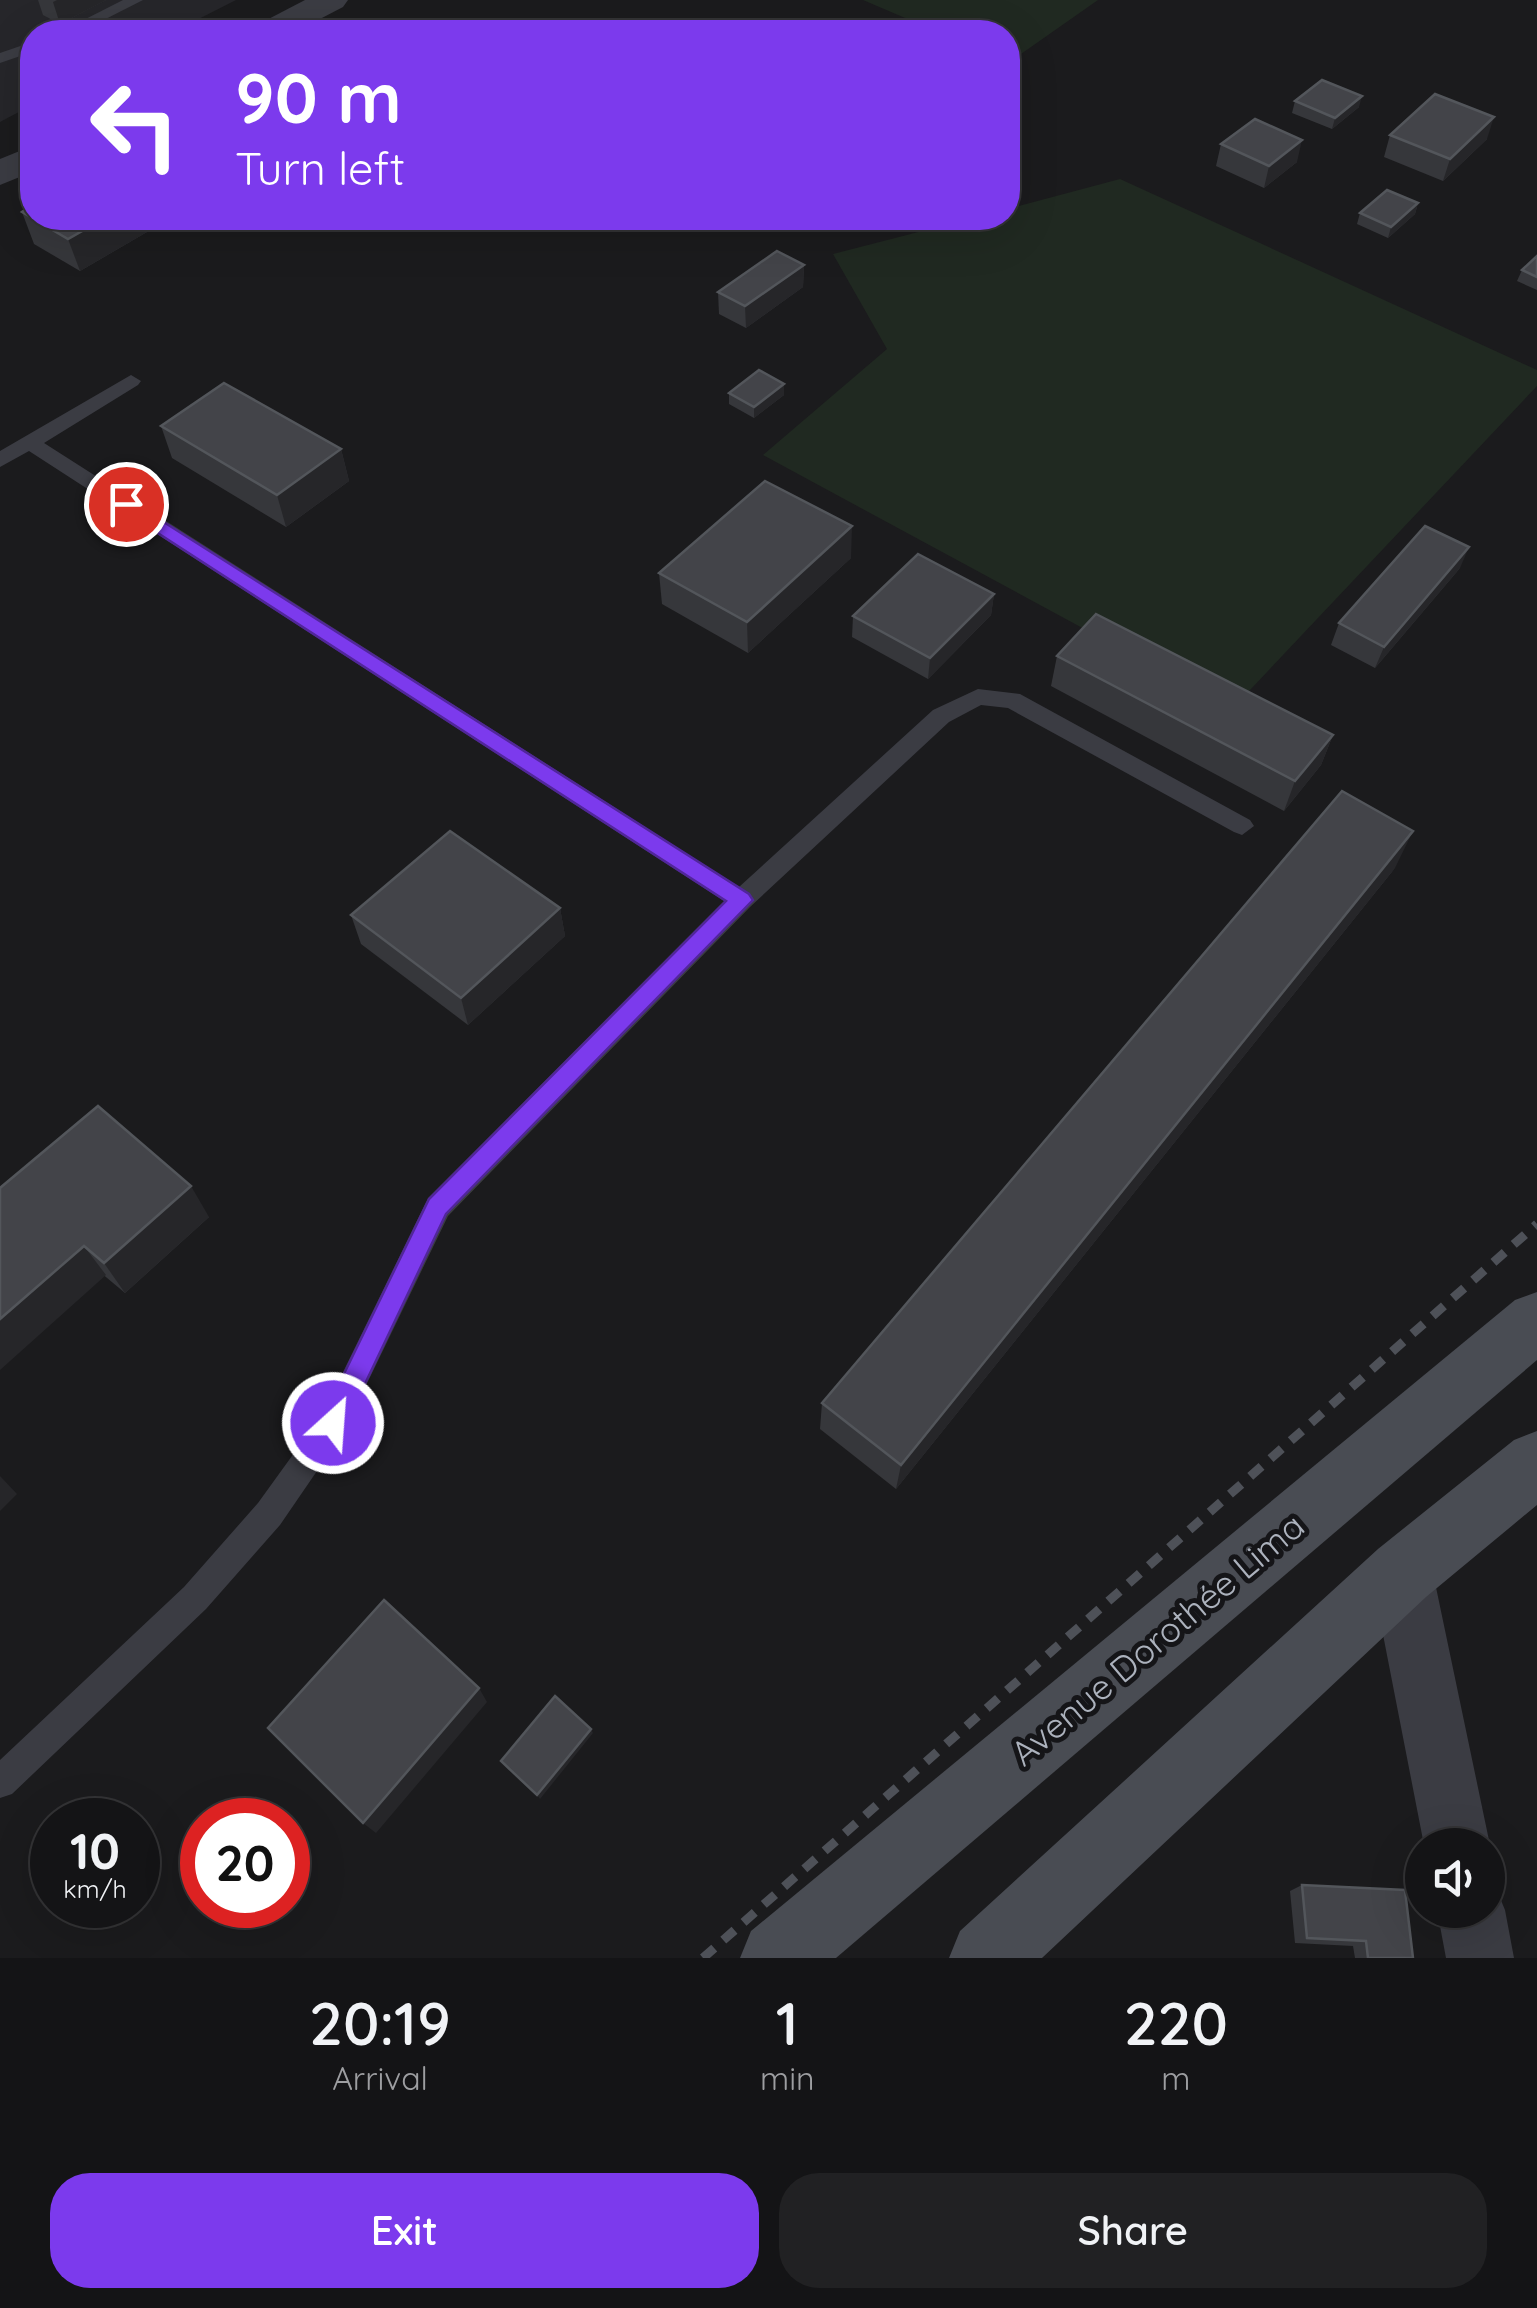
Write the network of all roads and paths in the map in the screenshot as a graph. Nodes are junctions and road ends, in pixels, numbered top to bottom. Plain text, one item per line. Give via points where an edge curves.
1 (135, 0) edge
2 (331, 0) edge
3 (93, 20) edge
4 (292, 20) edge
5 (131, 381) dead end
6 (30, 442) junction
7 (0, 460) edge
8 (1242, 826) dead end
9 (742, 900) junction
10 (1537, 1321) edge
11 (1537, 1463) edge
12 (1402, 1573) junction
13 (0, 1782) edge
14 (1454, 1828) edge
15 (1474, 1928) edge
16 (778, 1958) edge
17 (987, 1958) edge
18 (1480, 1958) edge

1 - 3 lane
2 - 4 street
5 - 6 lane
6 - 7 lane
6 - 9 lane
8 - 9 lane via 1012,700 978,696 942,716
9 - 13 lane via 438,1206 333,1423 270,1514 195,1598
10 - 16 main road, Avenue Dorothée Lima
11 - 12 main road
12 - 14 street
12 - 17 main road
15 - 18 street

